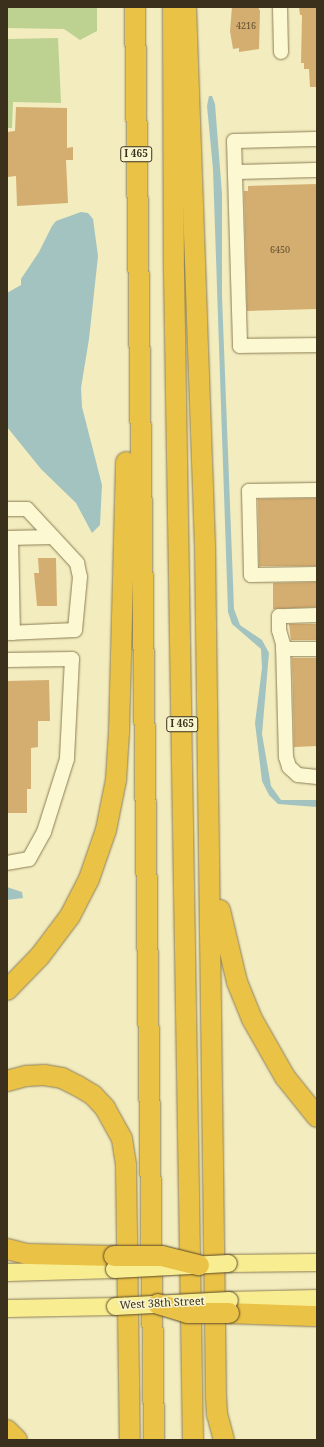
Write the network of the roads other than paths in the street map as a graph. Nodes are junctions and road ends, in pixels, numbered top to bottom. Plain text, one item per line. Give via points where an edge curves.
1 (135, 7) edge
2 (173, 7) edge
3 (186, 7) edge
4 (280, 7) edge
5 (281, 52) dead end
6 (317, 139) edge
7 (317, 170) edge
8 (235, 172) junction
9 (138, 301) junction
10 (317, 345) edge
11 (317, 490) edge
12 (7, 509) edge
13 (53, 537) junction
14 (9, 538) edge
15 (317, 574) edge
16 (317, 615) edge
17 (10, 633) edge
18 (283, 649) junction
19 (317, 649) edge
20 (7, 660) edge
21 (317, 777) edge
22 (210, 825) junction
23 (7, 863) edge
24 (7, 990) edge
25 (7, 1080) edge
26 (317, 1117) edge
27 (7, 1249) edge
28 (317, 1262) edge
29 (114, 1263) junction
30 (199, 1265) joint
31 (7, 1272) edge
32 (317, 1298) edge
33 (158, 1304) joint
34 (229, 1306) junction
35 (7, 1308) edge
36 (317, 1316) edge
37 (7, 1430) edge
38 (17, 1440) edge
39 (130, 1440) edge
40 (154, 1440) edge
41 (193, 1440) edge
42 (224, 1440) edge

1 - 9 highway, I 465
2 - 41 highway, I 465 via 174,271
3 - 22 highway via 205,546
4 - 5 street
6 - 8 street via 234,141
7 - 8 street
8 - 10 street via 240,346
9 - 24 highway via 125,374 127,486 121,691 113,797 95,863 70,916 40,956
9 - 40 highway, I 465
11 - 15 street via 249,492 252,575
12 - 13 street via 27,509
13 - 14 street
13 - 17 street via 77,564 80,576 76,630
14 - 17 street
16 - 18 street via 279,616
18 - 19 street
18 - 21 street via 286,757 289,766 298,775
20 - 23 street via 72,659 67,759 44,832 29,859
22 - 26 highway via 220,910 237,982 267,1049
22 - 42 highway via 216,1396 217,1414
25 - 39 highway via 44,1075 74,1084 93,1095 106,1108 122,1139 126,1165
27 - 29 highway via 27,1254
28 - 30 main road, bridge
29 - 30 highway, bridge via 162,1256
29 - 31 main road
32 - 34 main road
33 - 34 highway, bridge via 187,1313
33 - 35 main road, West 38th Street, bridge
34 - 36 highway
37 - 38 highway

